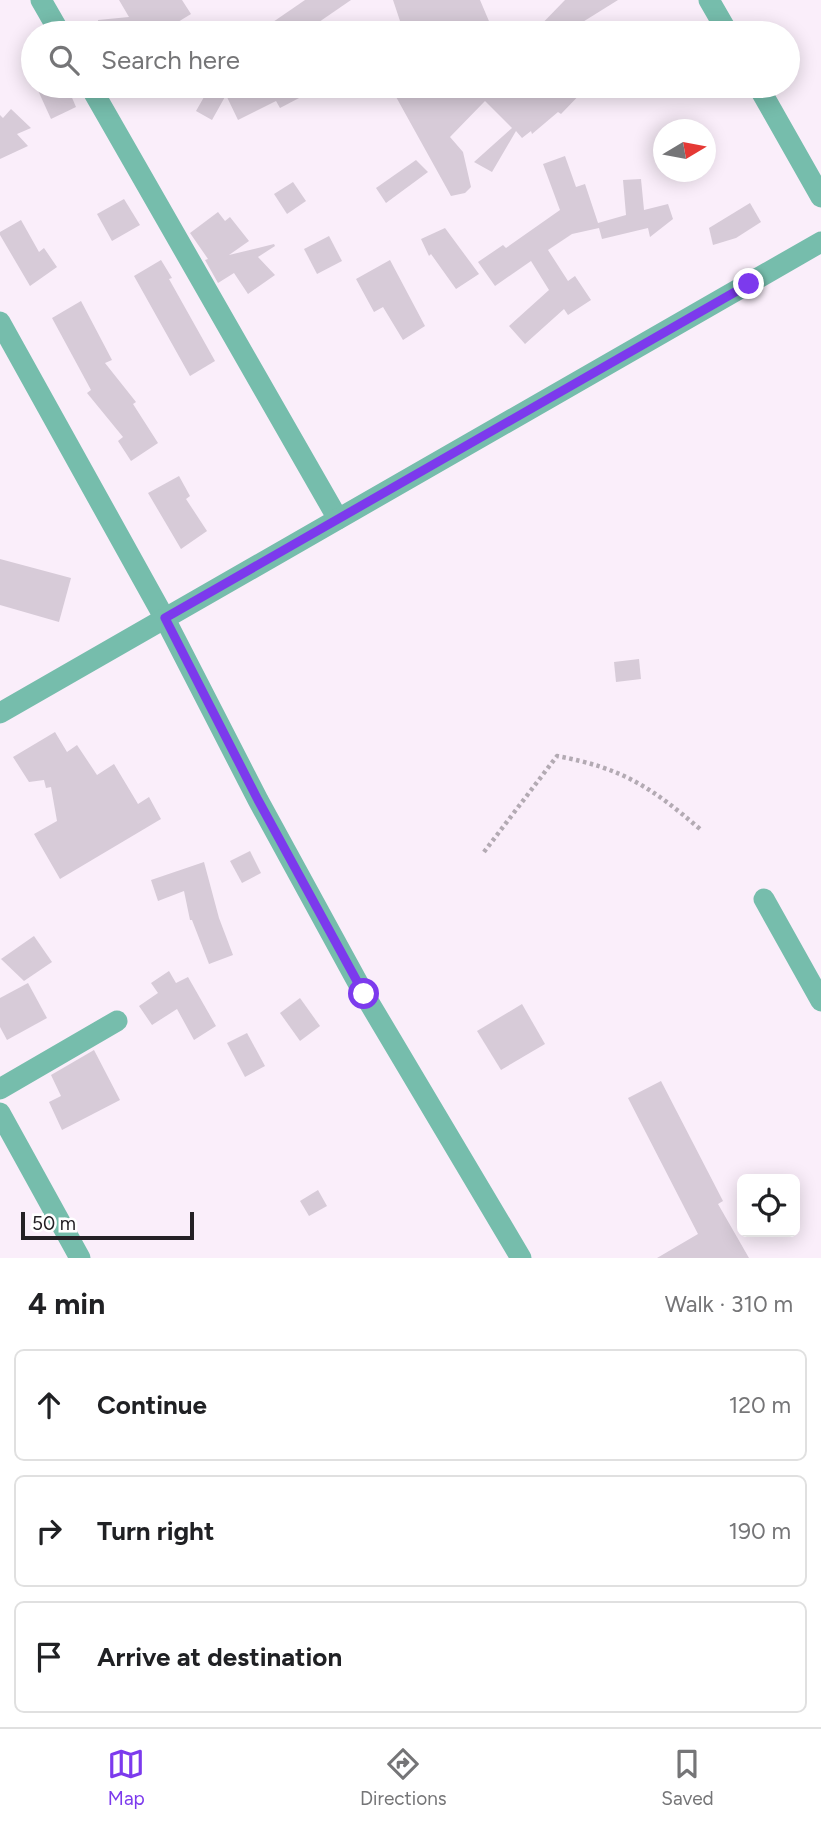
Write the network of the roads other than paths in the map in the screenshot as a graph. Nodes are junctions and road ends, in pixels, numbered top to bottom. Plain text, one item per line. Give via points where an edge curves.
1 (41, 0) edge
2 (709, 0) edge
3 (53, 21) edge
4 (721, 21) edge
5 (97, 98) edge
6 (765, 98) edge
7 (821, 197) edge
8 (821, 242) edge
9 (0, 322) edge
10 (338, 519) junction
11 (165, 618) junction
12 (0, 713) edge
13 (764, 899) dead end
14 (821, 1001) edge
15 (117, 1021) dead end
16 (0, 1089) edge
17 (0, 1113) edge
18 (80, 1258) edge
19 (522, 1258) edge

1 - 3 street
2 - 4 street
5 - 10 street
6 - 7 street
8 - 10 street
9 - 11 street
10 - 11 street
11 - 12 street
11 - 19 street via 364,994
13 - 14 street
15 - 16 street
17 - 18 street

